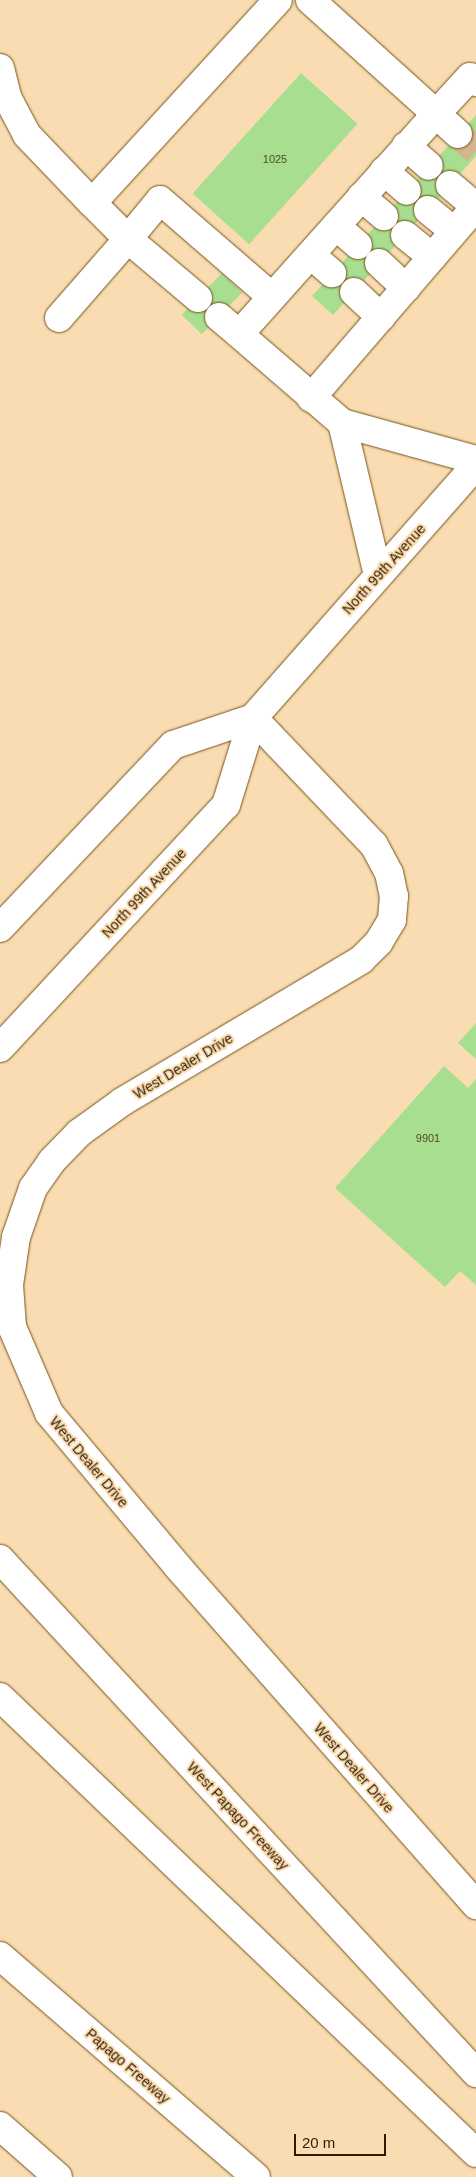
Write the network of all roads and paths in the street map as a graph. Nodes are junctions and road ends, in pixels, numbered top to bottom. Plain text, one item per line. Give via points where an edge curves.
1 (278, 0) edge
2 (310, 0) edge
3 (0, 68) edge
4 (476, 82) edge
5 (436, 114) junction
6 (458, 134) tunnel mouth
7 (406, 146) junction
8 (429, 166) dead end
9 (384, 171) junction
10 (450, 185) dead end
11 (407, 191) dead end
12 (361, 197) junction
13 (92, 203) junction
14 (476, 207) edge
15 (428, 210) dead end
16 (384, 216) dead end
17 (336, 226) junction
18 (454, 231) junction
19 (405, 235) dead end
20 (128, 239) junction
21 (358, 245) dead end
22 (311, 255) junction
23 (432, 257) junction
24 (379, 263) dead end
25 (332, 273) dead end
26 (406, 288) junction
27 (354, 292) dead end
28 (272, 297) junction
29 (198, 298) dead end
30 (381, 317) junction
31 (59, 318) dead end
32 (311, 398) junction
33 (342, 423) junction
34 (476, 460) edge
35 (476, 464) edge
36 (378, 575) junction
37 (253, 718) junction
38 (0, 928) edge
39 (0, 1048) edge
40 (0, 1559) edge
41 (0, 1697) edge
42 (476, 1905) edge
43 (0, 1956) edge
44 (476, 2073) edge
45 (0, 2126) edge
46 (476, 2153) edge
47 (58, 2177) edge
48 (256, 2177) edge

1 - 13 main road
2 - 5 main road
3 - 13 main road via 6,97 27,135
4 - 5 main road via 470,76
5 - 6 main road
5 - 7 main road
7 - 8 main road
7 - 9 main road
9 - 11 main road
9 - 12 main road
10 - 14 main road
12 - 16 main road
12 - 17 main road
13 - 20 main road
14 - 18 main road
15 - 18 main road
17 - 21 main road
17 - 22 main road
18 - 23 main road
19 - 23 main road
20 - 28 main road via 160,200
20 - 29 main road
20 - 31 main road
22 - 25 main road
22 - 28 main road
23 - 26 main road
24 - 26 main road
26 - 30 main road
27 - 30 main road
28 - 32 main road via 229,326
30 - 32 main road
32 - 33 main road
33 - 34 main road
33 - 36 main road
35 - 36 main road, North 99th Avenue
36 - 37 main road, North 99th Avenue
37 - 38 main road via 173,745
37 - 39 main road, North 99th Avenue via 226,805
37 - 42 main road, West Dealer Drive via 374,845 389,873 394,896 392,920 379,942 361,960 122,1102 79,1133 52,1161 33,1188 16,1237 9,1285 12,1327 49,1413 178,1567
40 - 44 main road, West Papago Freeway
41 - 46 main road
43 - 48 main road, Papago Freeway
45 - 47 main road

